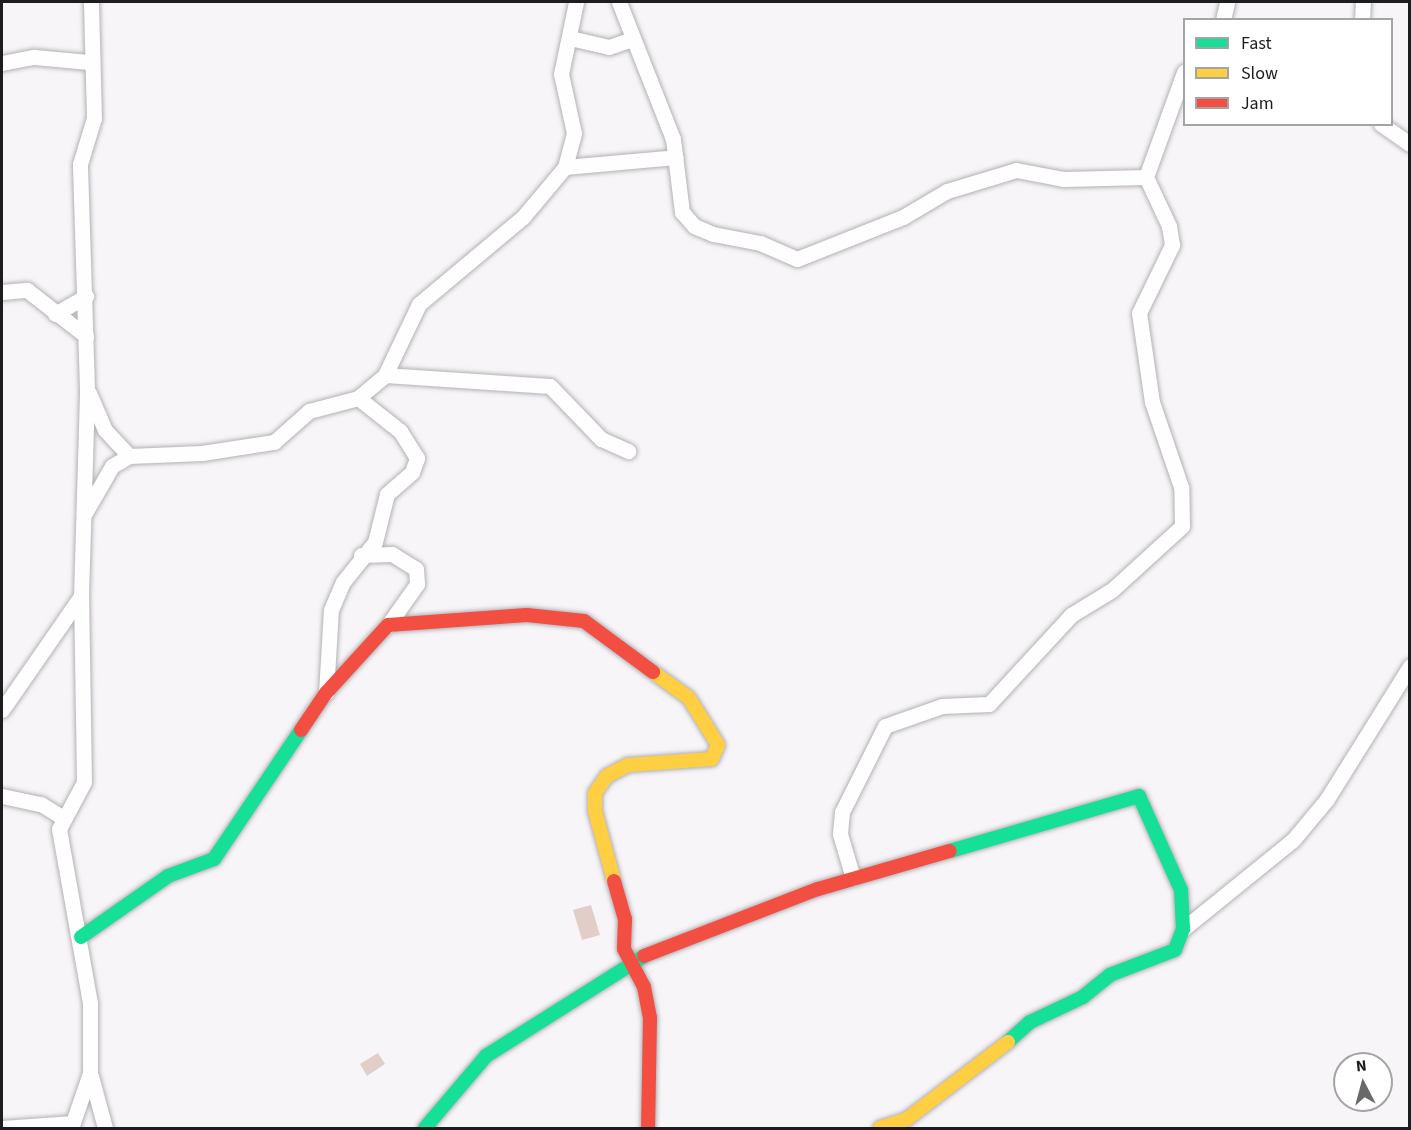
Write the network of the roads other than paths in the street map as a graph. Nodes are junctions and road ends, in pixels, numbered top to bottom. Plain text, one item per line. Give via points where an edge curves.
1 (91, 2) edge
2 (576, 2) edge
3 (619, 2) edge
4 (1227, 2) edge
5 (1363, 2) edge
6 (1223, 18) edge
7 (1362, 18) edge
8 (570, 38) junction
9 (632, 39) junction
10 (88, 62) junction
11 (2, 63) edge
12 (1183, 77) edge
13 (1384, 126) edge
14 (1410, 144) edge
15 (676, 157) junction
16 (565, 167) junction
17 (1146, 177) junction
18 (2, 292) edge
19 (86, 296) junction
20 (56, 314) junction
21 (86, 336) junction
22 (386, 375) junction
23 (87, 389) junction
24 (358, 398) junction
25 (628, 451) dead end
26 (129, 456) junction
27 (85, 513) junction
28 (361, 555) junction
29 (81, 596) junction
30 (388, 625) junction
31 (1410, 666) edge
32 (326, 693) junction
33 (2, 710) edge
34 (2, 796) edge
35 (63, 818) junction
36 (853, 878) junction
37 (1183, 929) junction
38 (81, 937) junction
39 (628, 962) junction
40 (90, 1073) junction
41 (72, 1126) edge
42 (2, 1128) edge
43 (105, 1128) edge
44 (425, 1128) edge
45 (648, 1128) edge
46 (880, 1128) edge

1 - 10 street
2 - 8 street
3 - 9 street
4 - 6 street
5 - 7 street
8 - 9 street via 609,46
8 - 16 street via 561,74 574,147
9 - 15 street via 646,61
10 - 11 street via 34,57
10 - 19 street via 94,118 80,164
12 - 17 street
13 - 14 street
15 - 16 street
15 - 17 street via 682,212 694,226 760,243 797,259 903,217 947,191 1016,170 1064,179
16 - 22 street via 523,217 419,304
17 - 36 street via 1169,226 1172,245 1139,314 1144,369 1181,487 1182,526 1112,590 1071,615 989,704 942,706 885,726 842,812 840,834
18 - 20 street via 27,290
19 - 20 street
19 - 21 street
20 - 21 street
21 - 23 street
22 - 24 street
22 - 25 street via 550,386 600,439
23 - 26 street via 105,430
23 - 27 street
24 - 26 street via 323,404 293,430 266,444
24 - 28 street via 400,431 417,458 412,472 387,494 375,542
26 - 27 street via 112,466
27 - 29 street
28 - 30 street via 392,554 416,569 417,584
28 - 32 street via 332,610
29 - 33 street
29 - 35 street via 84,782
30 - 32 street
30 - 39 street via 526,615 584,621 647,662 706,719 718,745 712,759 628,765 607,776 595,793 595,811 625,919
31 - 37 street via 1327,800 1293,840
32 - 38 street via 214,859 168,876
34 - 35 street via 41,804
35 - 38 street via 60,855
36 - 37 street via 1135,795 1153,817 1176,872
36 - 39 street
37 - 46 street via 1170,956 1122,969 1083,997 1030,1022 974,1073 907,1119
38 - 40 street via 90,1003
39 - 44 street via 486,1056
39 - 45 street via 644,987 650,1018
40 - 41 street
40 - 43 street
41 - 42 street

